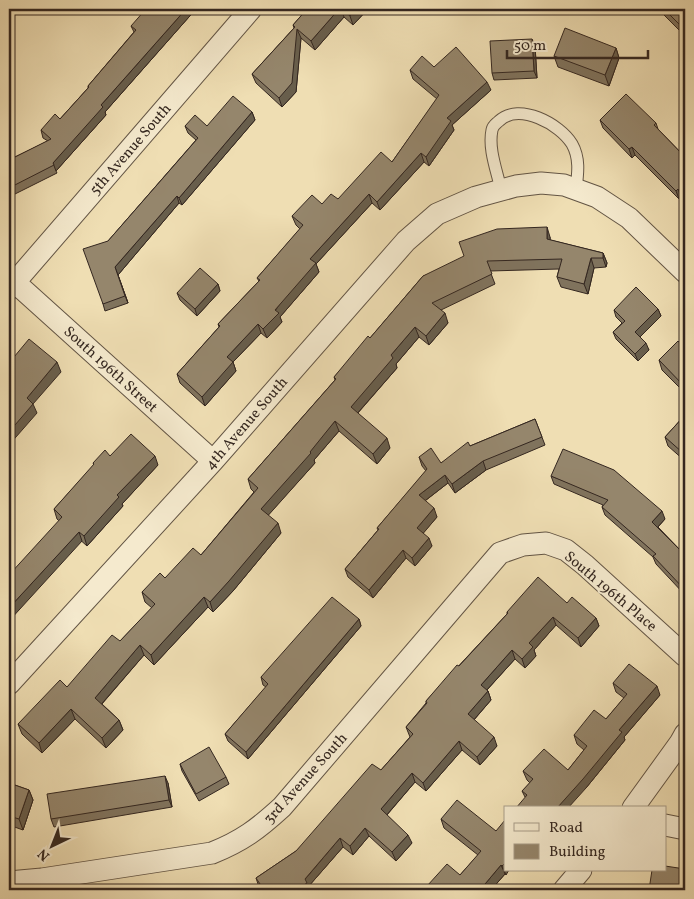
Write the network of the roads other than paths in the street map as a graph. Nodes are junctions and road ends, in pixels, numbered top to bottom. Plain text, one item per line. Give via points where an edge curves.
1 (250, 9) edge
2 (576, 189) junction
3 (501, 190) junction
4 (685, 272) edge
5 (11, 283) edge
6 (213, 461) junction
7 (500, 553) joint
8 (685, 656) edge
9 (9, 684) edge
10 (685, 734) edge
11 (634, 806) edge
12 (666, 825) edge
13 (685, 829) edge
14 (579, 872) edge
15 (9, 882) edge
16 (564, 890) edge

1 - 5 street, 5th Avenue South
2 - 3 street, 4th Avenue South via 564,184 542,183
2 - 3 lane via 579,163 572,143 548,122 516,113 504,116 493,127 491,141
2 - 4 street, 4th Avenue South via 597,197 629,218
3 - 6 street, 4th Avenue South via 437,214 406,240
5 - 6 street, South 196th Street
6 - 9 street, 4th Avenue South
7 - 8 street, South 196th Place via 523,545 546,543 566,550
7 - 15 street, 3rd Avenue South via 282,807 260,828 236,844 212,854
10 - 11 street
12 - 13 street
14 - 16 street

